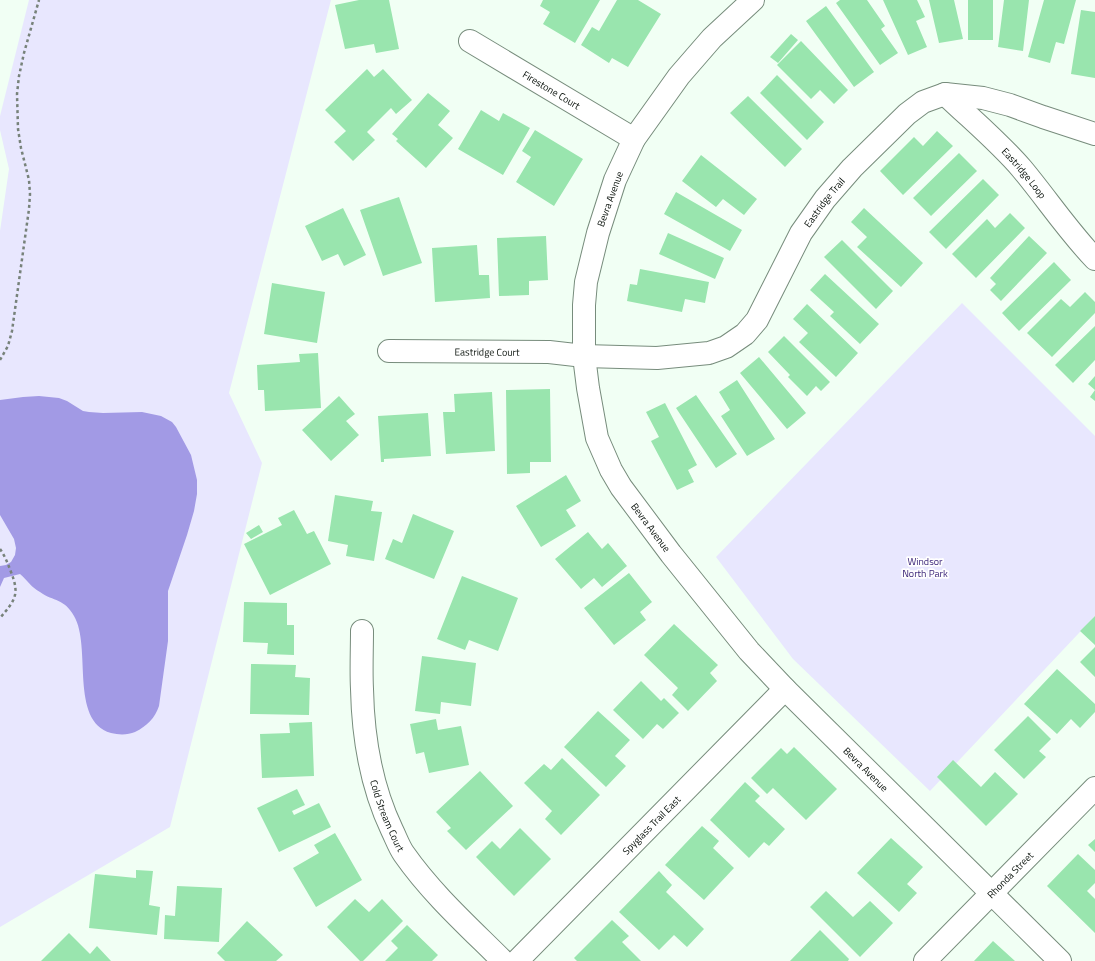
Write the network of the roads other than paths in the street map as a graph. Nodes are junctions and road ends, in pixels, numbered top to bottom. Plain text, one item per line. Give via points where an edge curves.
1 (753, 0) edge
2 (470, 41) dead end
3 (945, 94) junction
4 (1095, 134) edge
5 (634, 139) junction
6 (1095, 260) edge
7 (389, 351) dead end
8 (584, 356) junction
9 (362, 631) dead end
10 (785, 689) junction
11 (1095, 788) edge
12 (992, 893) junction
13 (503, 961) edge
14 (517, 961) edge
15 (925, 961) edge
16 (1060, 961) edge

1 - 5 street, Bevra Avenue via 712,38 679,76
2 - 5 street, Firestone Court
3 - 4 street, Eastridge Trail via 983,98 1010,105
3 - 6 street, Eastridge Loop via 1004,150
3 - 8 street, Eastridge Trail via 923,102 906,114 825,199 801,233 757,320 745,334 726,347 709,354 657,358
5 - 8 street, Bevra Avenue via 605,210 586,282
7 - 8 street, Eastridge Court via 549,352
8 - 10 street, Bevra Avenue via 597,438 614,476 671,554 749,651
9 - 13 street, Cold Stream Court via 365,735 373,780 385,815 403,853 420,875
10 - 12 street, Bevra Avenue
10 - 14 street, Spyglass Trail East
11 - 12 street, Rhonda Street
12 - 15 street, Rhonda Street
12 - 16 street, Bevra Avenue

